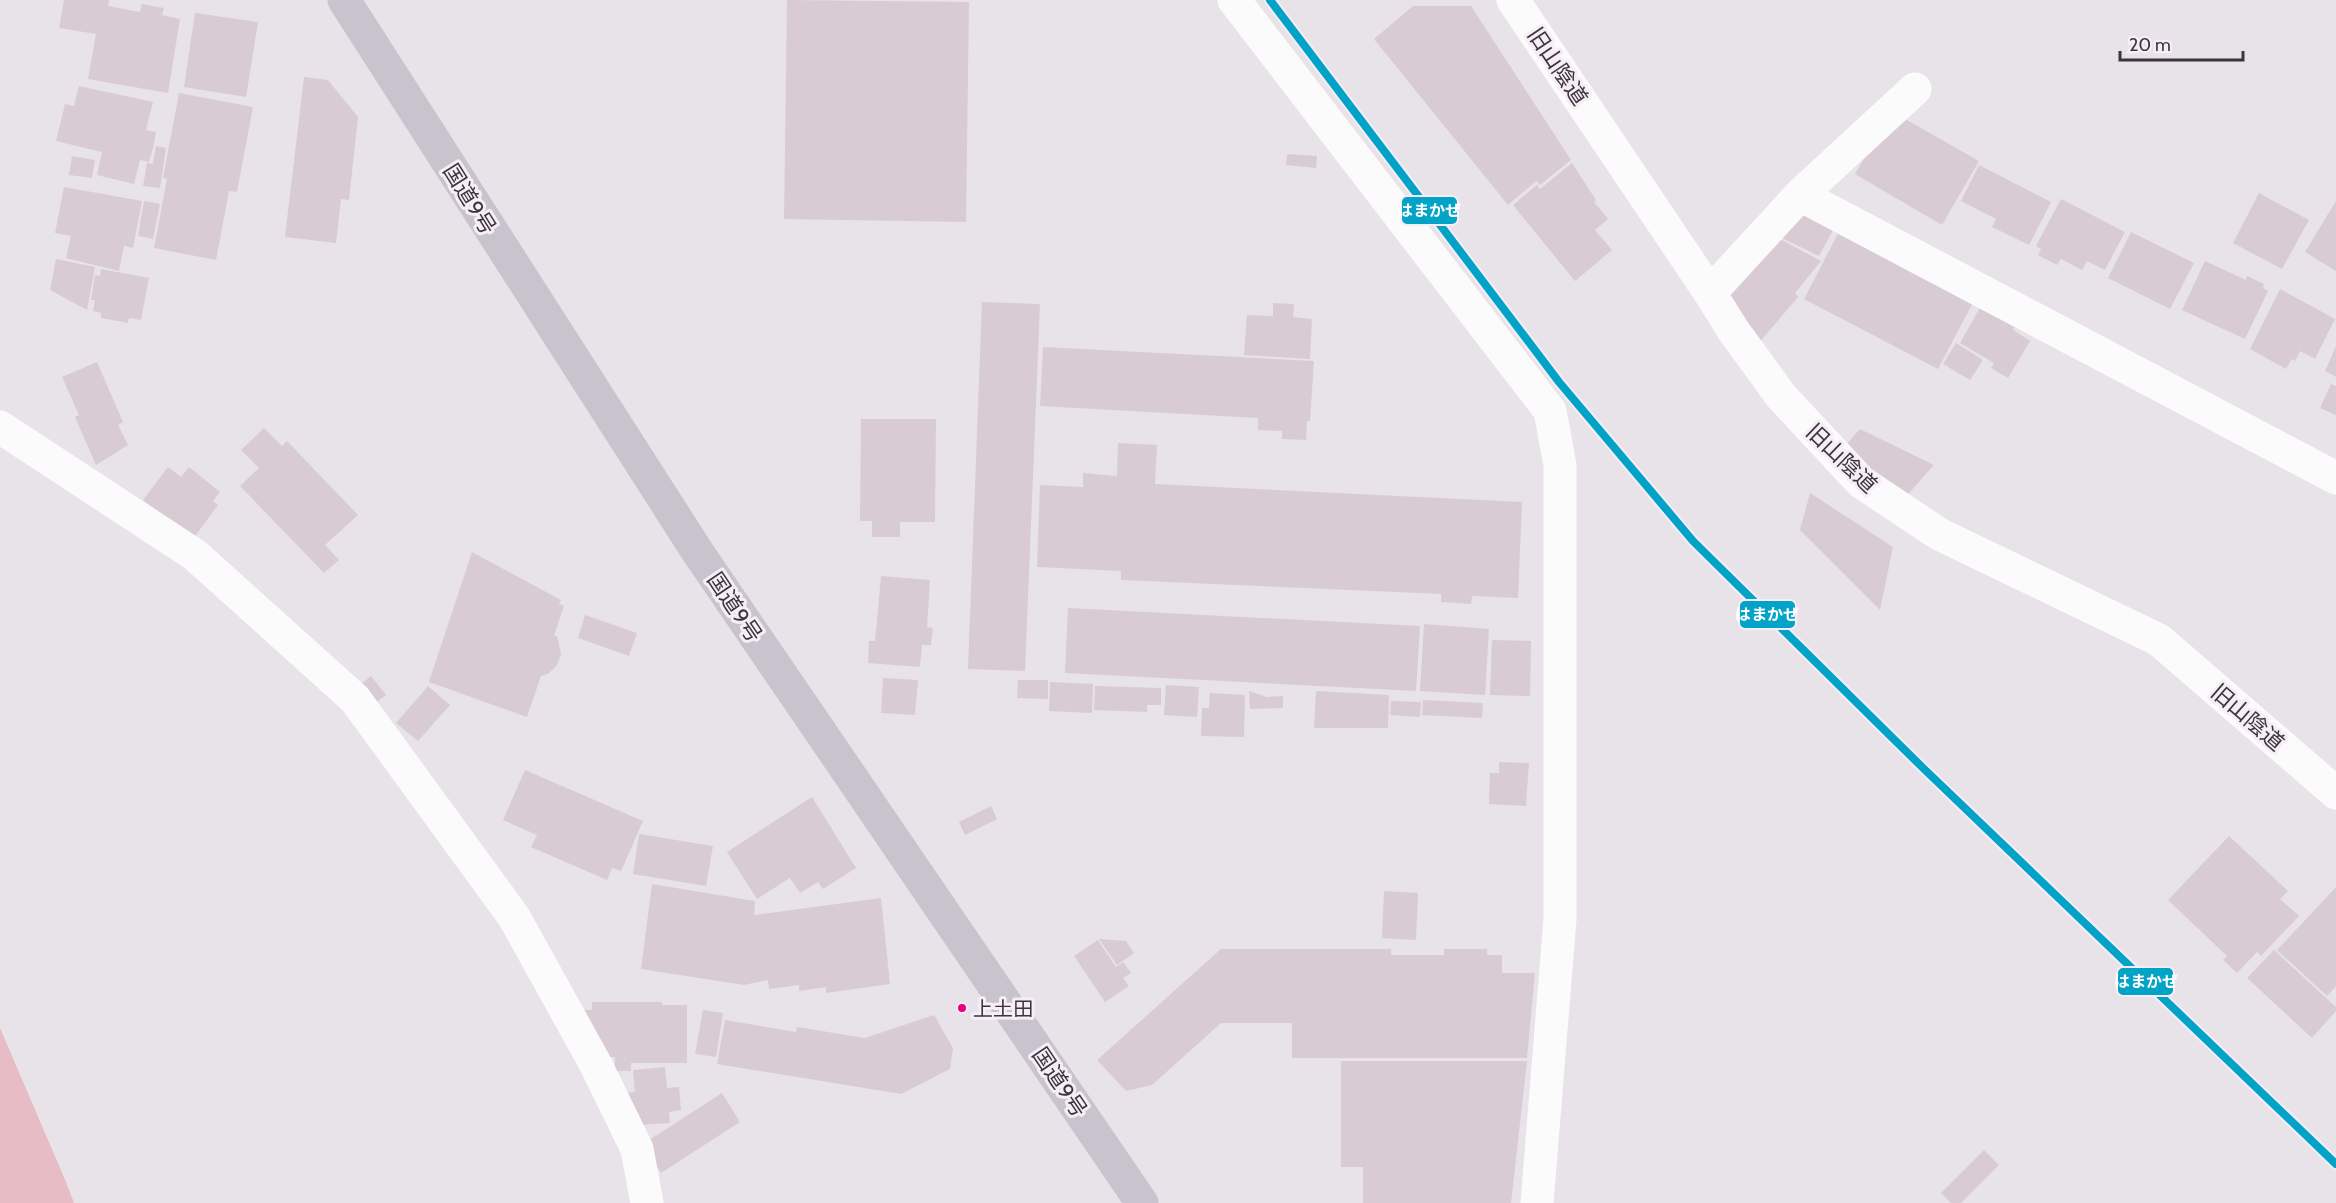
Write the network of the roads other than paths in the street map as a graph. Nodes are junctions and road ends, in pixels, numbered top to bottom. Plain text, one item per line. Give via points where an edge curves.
1 (344, 0) edge
2 (1234, 0) edge
3 (1513, 0) edge
4 (1915, 89) dead end
5 (1800, 195) junction
6 (1710, 293) junction
7 (0, 427) edge
8 (2336, 478) edge
9 (2336, 793) edge
10 (647, 1203) edge
11 (1142, 1203) edge
12 (1537, 1203) edge

1 - 11 highway, 国道9号 via 697,551
2 - 12 street via 1551,411 1560,465 1560,919
3 - 6 street, 旧山陰道
4 - 5 street
5 - 6 street
5 - 8 street
6 - 9 street, 旧山陰道 via 1780,396 1861,482 1939,534 2159,640
7 - 10 street via 195,555 355,699 514,917 596,1065 637,1149

